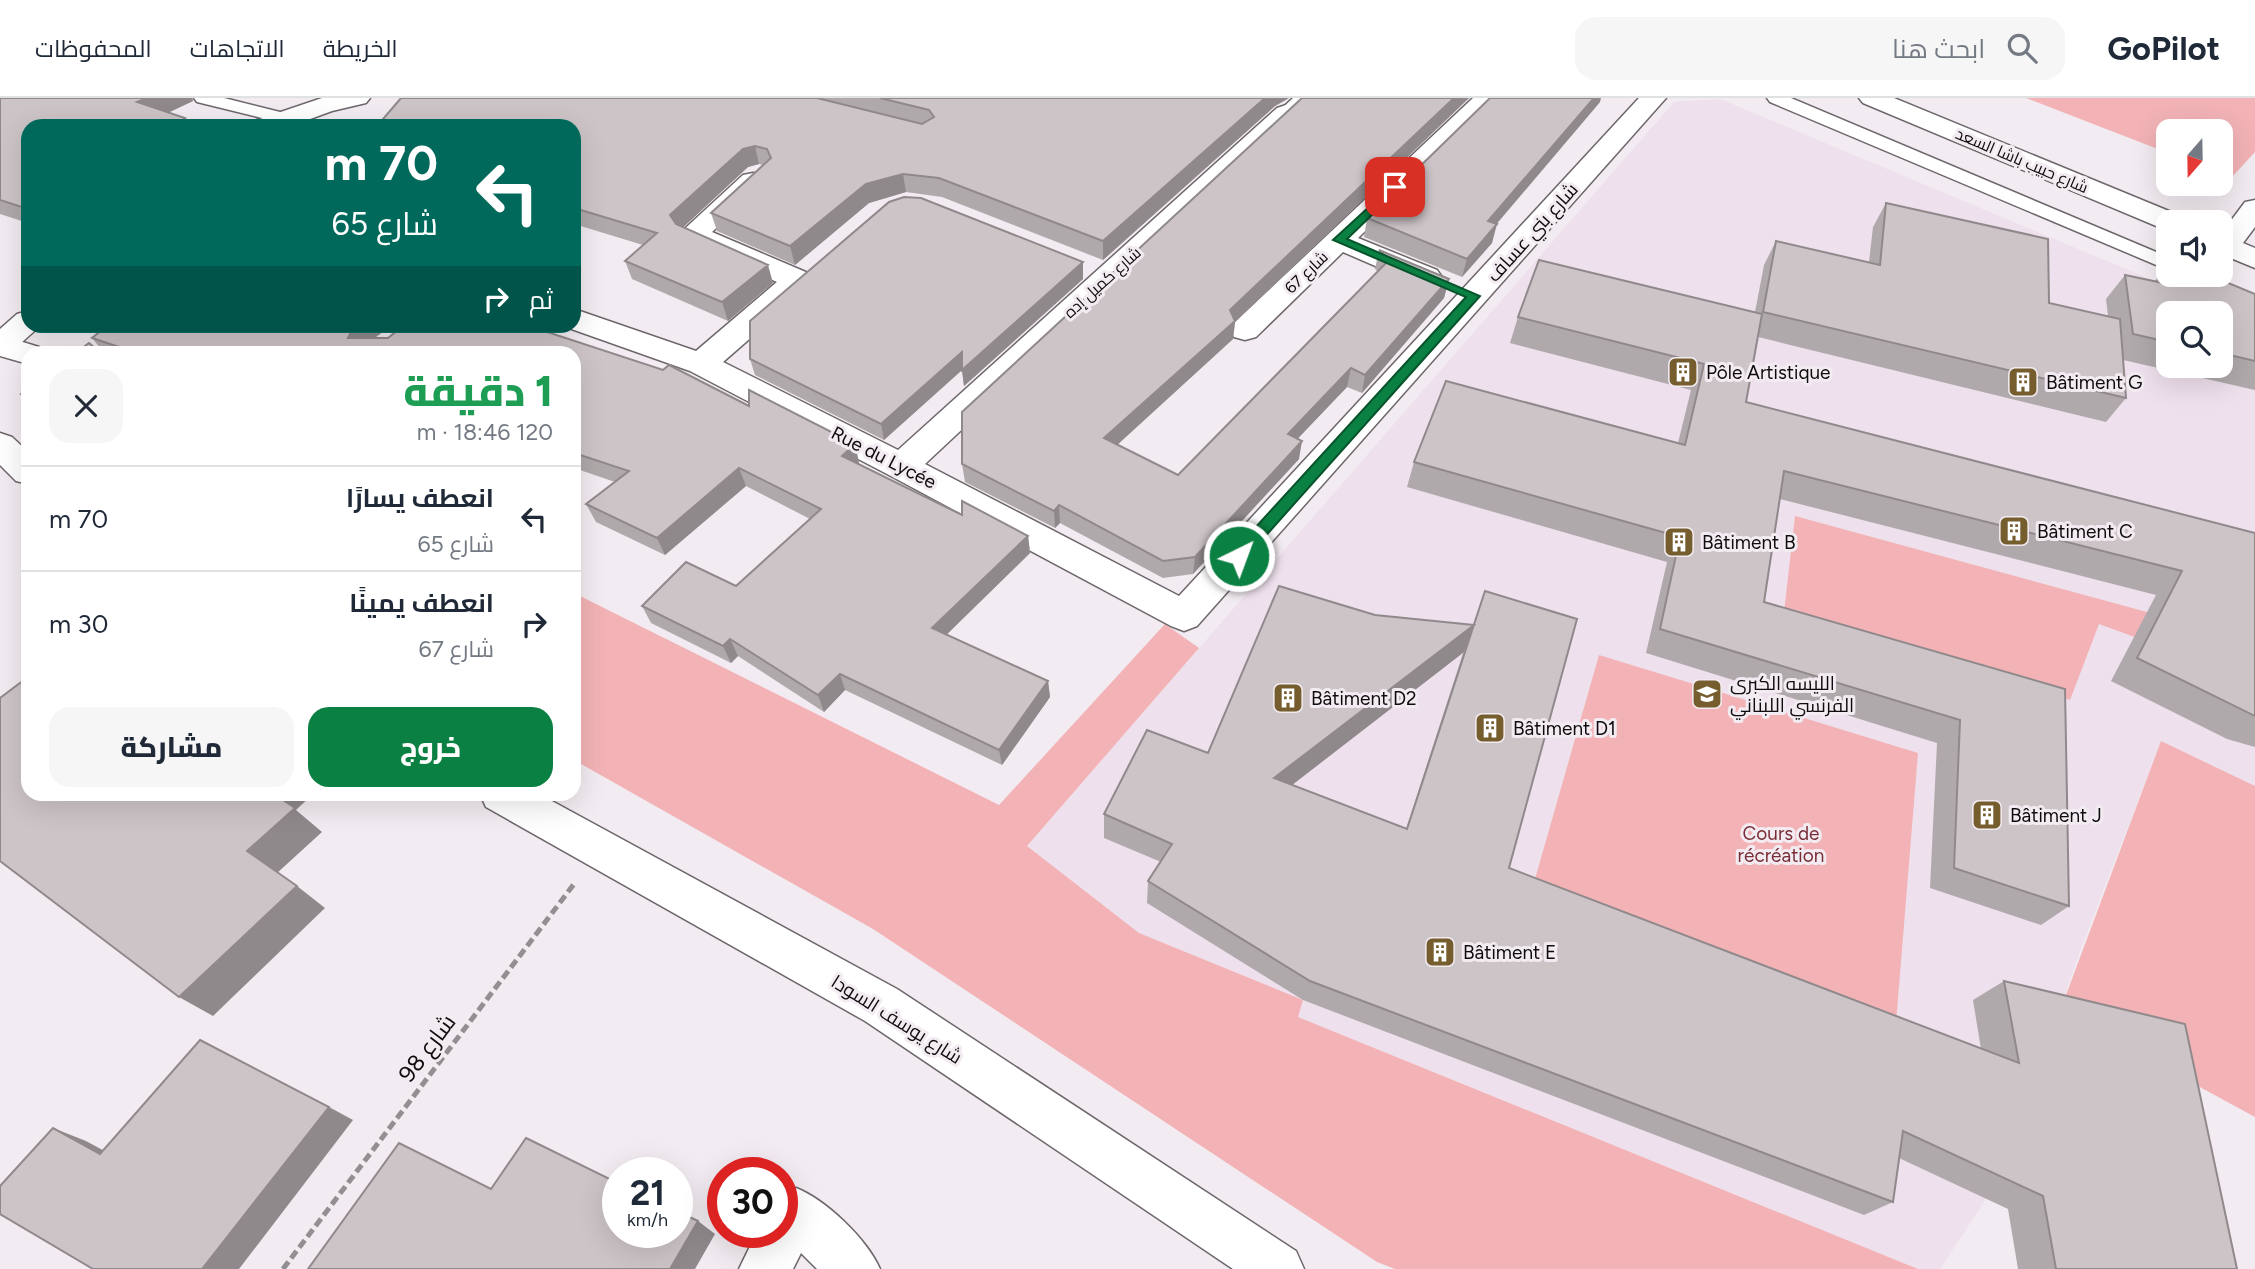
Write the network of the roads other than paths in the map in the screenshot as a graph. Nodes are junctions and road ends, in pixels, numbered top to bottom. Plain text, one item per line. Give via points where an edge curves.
1 (203, 98) edge
2 (357, 98) edge
3 (1488, 98) edge
4 (1653, 98) edge
5 (1776, 98) edge
6 (1872, 98) edge
7 (1294, 105) edge
8 (265, 119) edge
9 (284, 119) edge
10 (760, 175) edge
11 (2255, 208) edge
12 (2156, 216) edge
13 (2233, 234) edge
14 (1339, 240) junction
15 (2233, 248) edge
16 (2156, 259) edge
17 (2255, 259) edge
18 (1474, 296) junction
19 (581, 321) edge
20 (21, 327) edge
21 (1245, 330) dead end
22 (0, 345) edge
23 (21, 352) edge
24 (701, 364) junction
25 (0, 445) edge
26 (21, 465) edge
27 (901, 466) junction
28 (1184, 616) joint
29 (512, 801) edge
30 (765, 1269) edge
31 (853, 1269) edge
32 (1278, 1269) edge

1 - 8 lane
2 - 9 street
3 - 14 street, شارع 67
4 - 18 street, شارع بني عساف
5 - 16 lane
6 - 12 street, شارع حبيب باشا السعد
7 - 27 street, شارع كميل إده via 1096,271
10 - 24 street via 693,234 809,272
11 - 13 street
14 - 18 street
14 - 21 street, شارع 67
15 - 17 street
18 - 28 street, شارع بني عساف
19 - 24 street, Rue du Lycée
20 - 22 street
22 - 23 street
24 - 27 street, Rue du Lycée
25 - 26 street
27 - 28 street, Rue du Lycée
29 - 32 street, شارع يوسف السودا via 881,1005
30 - 31 street via 796,1213

